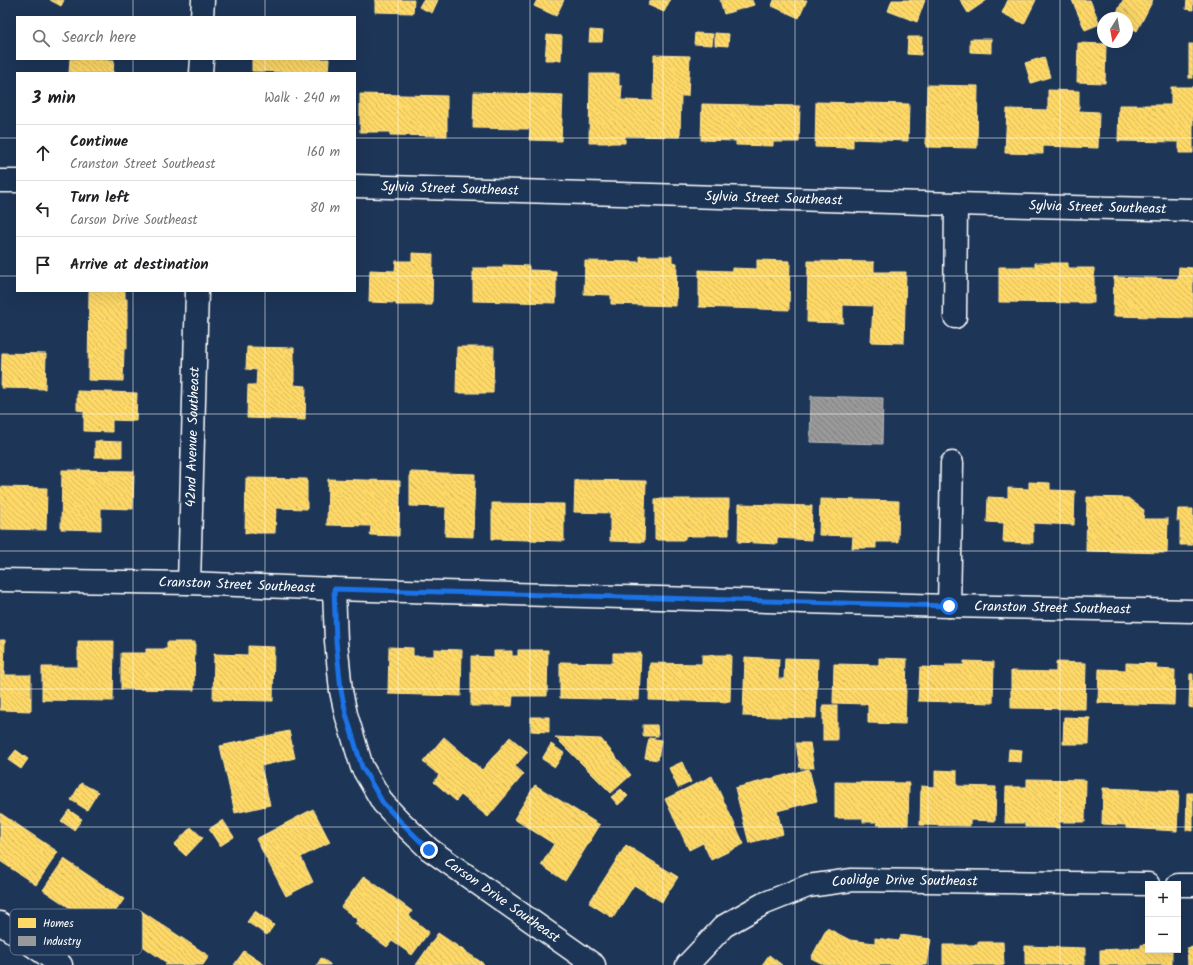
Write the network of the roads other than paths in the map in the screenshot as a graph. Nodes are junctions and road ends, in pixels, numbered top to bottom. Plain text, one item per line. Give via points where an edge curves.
1 (202, 0) edge
2 (202, 16) edge
3 (202, 60) edge
4 (201, 72) edge
5 (0, 181) edge
6 (16, 181) edge
7 (356, 186) edge
8 (956, 204) junction
9 (1193, 210) edge
10 (197, 292) edge
11 (955, 316) dead end
12 (952, 464) dead end
13 (0, 580) edge
14 (189, 583) junction
15 (334, 589) junction
16 (949, 606) junction
17 (1193, 611) edge
18 (1145, 884) edge
19 (1181, 885) edge
20 (1193, 885) edge
21 (0, 923) edge
22 (10, 930) edge
23 (46, 955) edge
24 (61, 965) edge
25 (594, 965) edge
26 (687, 965) edge

1 - 2 street
3 - 4 street
5 - 6 street
7 - 8 street, Sylvia Street Southeast
8 - 9 street, Sylvia Street Southeast
8 - 11 street
10 - 14 street, 42nd Avenue Southeast
12 - 16 street
13 - 14 street, Cranston Street Southeast
14 - 15 street, Cranston Street Southeast
15 - 16 street, Cranston Street Southeast
15 - 25 street, Carson Drive Southeast via 336,641 346,714 362,767 383,803 429,850
16 - 17 street, Cranston Street Southeast
18 - 26 street, Coolidge Drive Southeast via 852,880 808,886 763,904 724,926
19 - 20 street
21 - 22 street
23 - 24 street

